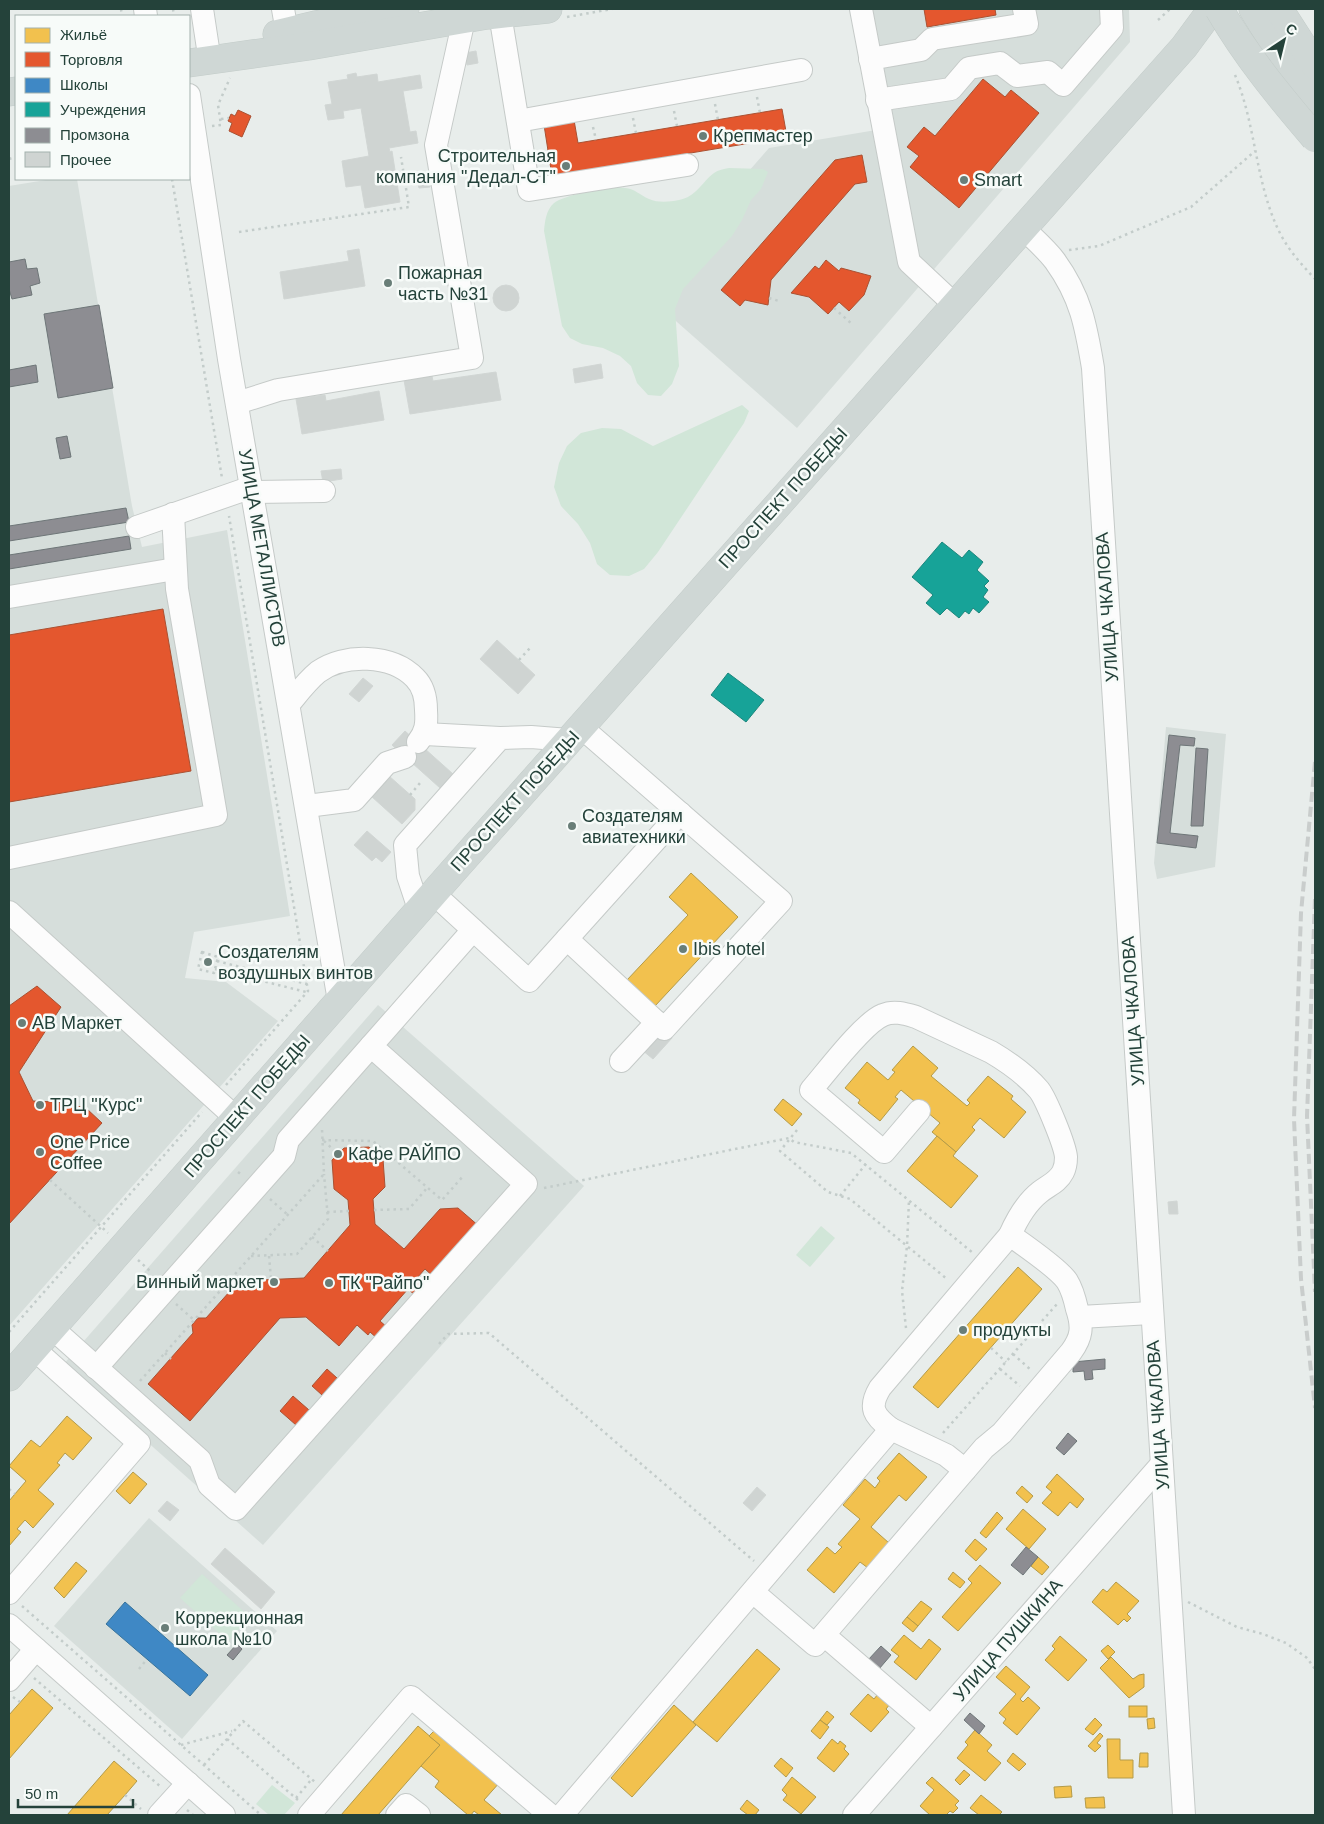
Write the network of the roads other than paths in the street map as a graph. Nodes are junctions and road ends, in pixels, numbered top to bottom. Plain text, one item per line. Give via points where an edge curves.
1 (202, 9) edge
2 (548, 9) edge
3 (861, 9) edge
4 (1024, 9) edge
5 (1111, 9) edge
6 (1212, 9) edge
7 (1219, 9) edge
8 (1253, 9) edge
9 (1279, 9) edge
10 (393, 10) edge
11 (491, 14) edge
12 (285, 20) edge
13 (870, 59) junction
14 (196, 60) edge
15 (1315, 65) edge
16 (801, 70) dead end
17 (878, 100) junction
18 (190, 101) edge
19 (1315, 102) edge
20 (518, 121) junction
21 (1315, 138) edge
22 (687, 165) dead end
23 (1023, 228) junction
24 (956, 305) junction
25 (237, 403) junction
26 (252, 490) junction
27 (324, 491) dead end
28 (172, 514) junction
29 (137, 527) dead end
30 (175, 569) junction
31 (9, 597) edge
32 (289, 704) junction
33 (575, 733) junction
34 (500, 738) junction
35 (416, 744) junction
36 (307, 806) junction
37 (680, 813) junction
38 (9, 858) edge
39 (426, 901) junction
40 (9, 912) edge
41 (473, 930) junction
42 (566, 939) junction
43 (339, 1001) junction
44 (657, 1022) junction
45 (371, 1046) junction
46 (621, 1061) dead end
47 (919, 1111) dead end
48 (236, 1118) junction
49 (1010, 1235) junction
50 (1151, 1313) junction
51 (1080, 1317) junction
52 (52, 1328) junction
53 (34, 1349) junction
54 (96, 1368) junction
55 (9, 1377) edge
56 (891, 1429) junction
57 (1161, 1465) junction
58 (964, 1470) junction
59 (753, 1592) junction
60 (13, 1598) edge
61 (9, 1625) edge
62 (824, 1635) junction
63 (36, 1649) junction
64 (15, 1673) edge
65 (931, 1727) junction
66 (181, 1791) junction
67 (306, 1808) edge
68 (151, 1813) edge
69 (224, 1815) edge
70 (397, 1815) edge
71 (419, 1815) edge
72 (550, 1815) edge
73 (562, 1815) edge
74 (854, 1815) edge
75 (1184, 1815) edge

1 - 14 street
2 - 11 main road
3 - 13 street
4 - 13 street via 1027,24 932,40 921,50
5 - 17 street via 1112,28 1063,85 1048,72 1017,76 1000,62 969,68 950,89
6 - 23 main road, ПРОСПЕКТ ПОБЕДЫ via 1184,47
7 - 21 main road, bridge via 1270,86
8 - 19 main road via 1297,80
9 - 15 main road
10 - 12 main road
11 - 14 main road via 309,46
11 - 20 street
11 - 25 street via 436,145 472,358 278,390
12 - 14 main road
13 - 17 street
16 - 20 street
17 - 24 street via 909,262
18 - 25 street, УЛИЦА МЕТАЛЛИСТОВ
20 - 22 street via 529,190
23 - 24 main road, ПРОСПЕКТ ПОБЕДЫ
23 - 50 street, УЛИЦА ЧКАЛОВА via 1054,259 1078,300 1093,368
24 - 33 main road, ПРОСПЕКТ ПОБЕДЫ
25 - 26 street, УЛИЦА МЕТАЛЛИСТОВ
26 - 27 street
26 - 28 street
26 - 32 street, УЛИЦА МЕТАЛЛИСТОВ
28 - 29 street
28 - 30 street
30 - 31 street
30 - 38 street via 216,815
32 - 35 street via 310,679 331,665 354,660 390,663 416,678 426,700 427,712
32 - 36 street, УЛИЦА МЕТАЛЛИСТОВ
33 - 34 street
33 - 37 street
33 - 39 main road, ПРОСПЕКТ ПОБЕДЫ
34 - 35 street
34 - 39 street via 405,845 408,876
35 - 36 street via 388,763 354,800
36 - 43 street, УЛИЦА МЕТАЛЛИСТОВ
37 - 42 street
37 - 44 street via 781,901 664,1029
39 - 41 street
39 - 43 main road, ПРОСПЕКТ ПОБЕДЫ
40 - 48 street
41 - 42 street via 529,981
41 - 45 street
42 - 44 street
43 - 48 main road, ПРОСПЕКТ ПОБЕДЫ
44 - 46 street
45 - 54 street via 288,1140 284,1156
45 - 54 street via 526,1184 236,1509 209,1485 200,1460
47 - 49 street via 884,1152 811,1090 855,1039 874,1021 888,1014 904,1014 976,1044 1002,1059 1040,1092 1066,1158 1058,1180 1028,1204
48 - 52 main road, ПРОСПЕКТ ПОБЕДЫ
49 - 51 street via 1066,1279
49 - 56 street via 875,1396 874,1412
50 - 51 street
50 - 57 street, УЛИЦА ЧКАЛОВА
51 - 58 street via 1082,1331 1077,1344 1002,1433
52 - 53 main road, ПРОСПЕКТ ПОБЕДЫ
52 - 54 street
53 - 55 main road, ПРОСПЕКТ ПОБЕДЫ
53 - 60 street via 139,1442
56 - 58 street via 946,1455
56 - 59 street
57 - 65 street, УЛИЦА ПУШКИНА
57 - 75 street, УЛИЦА ЧКАЛОВА
58 - 62 street
59 - 62 street via 815,1645
59 - 73 street
61 - 63 street
62 - 65 street
63 - 64 street
63 - 66 street
65 - 74 street, УЛИЦА ПУШКИНА
66 - 68 street
66 - 69 street
67 - 72 street via 320,1786 411,1697
70 - 71 street via 406,1805

